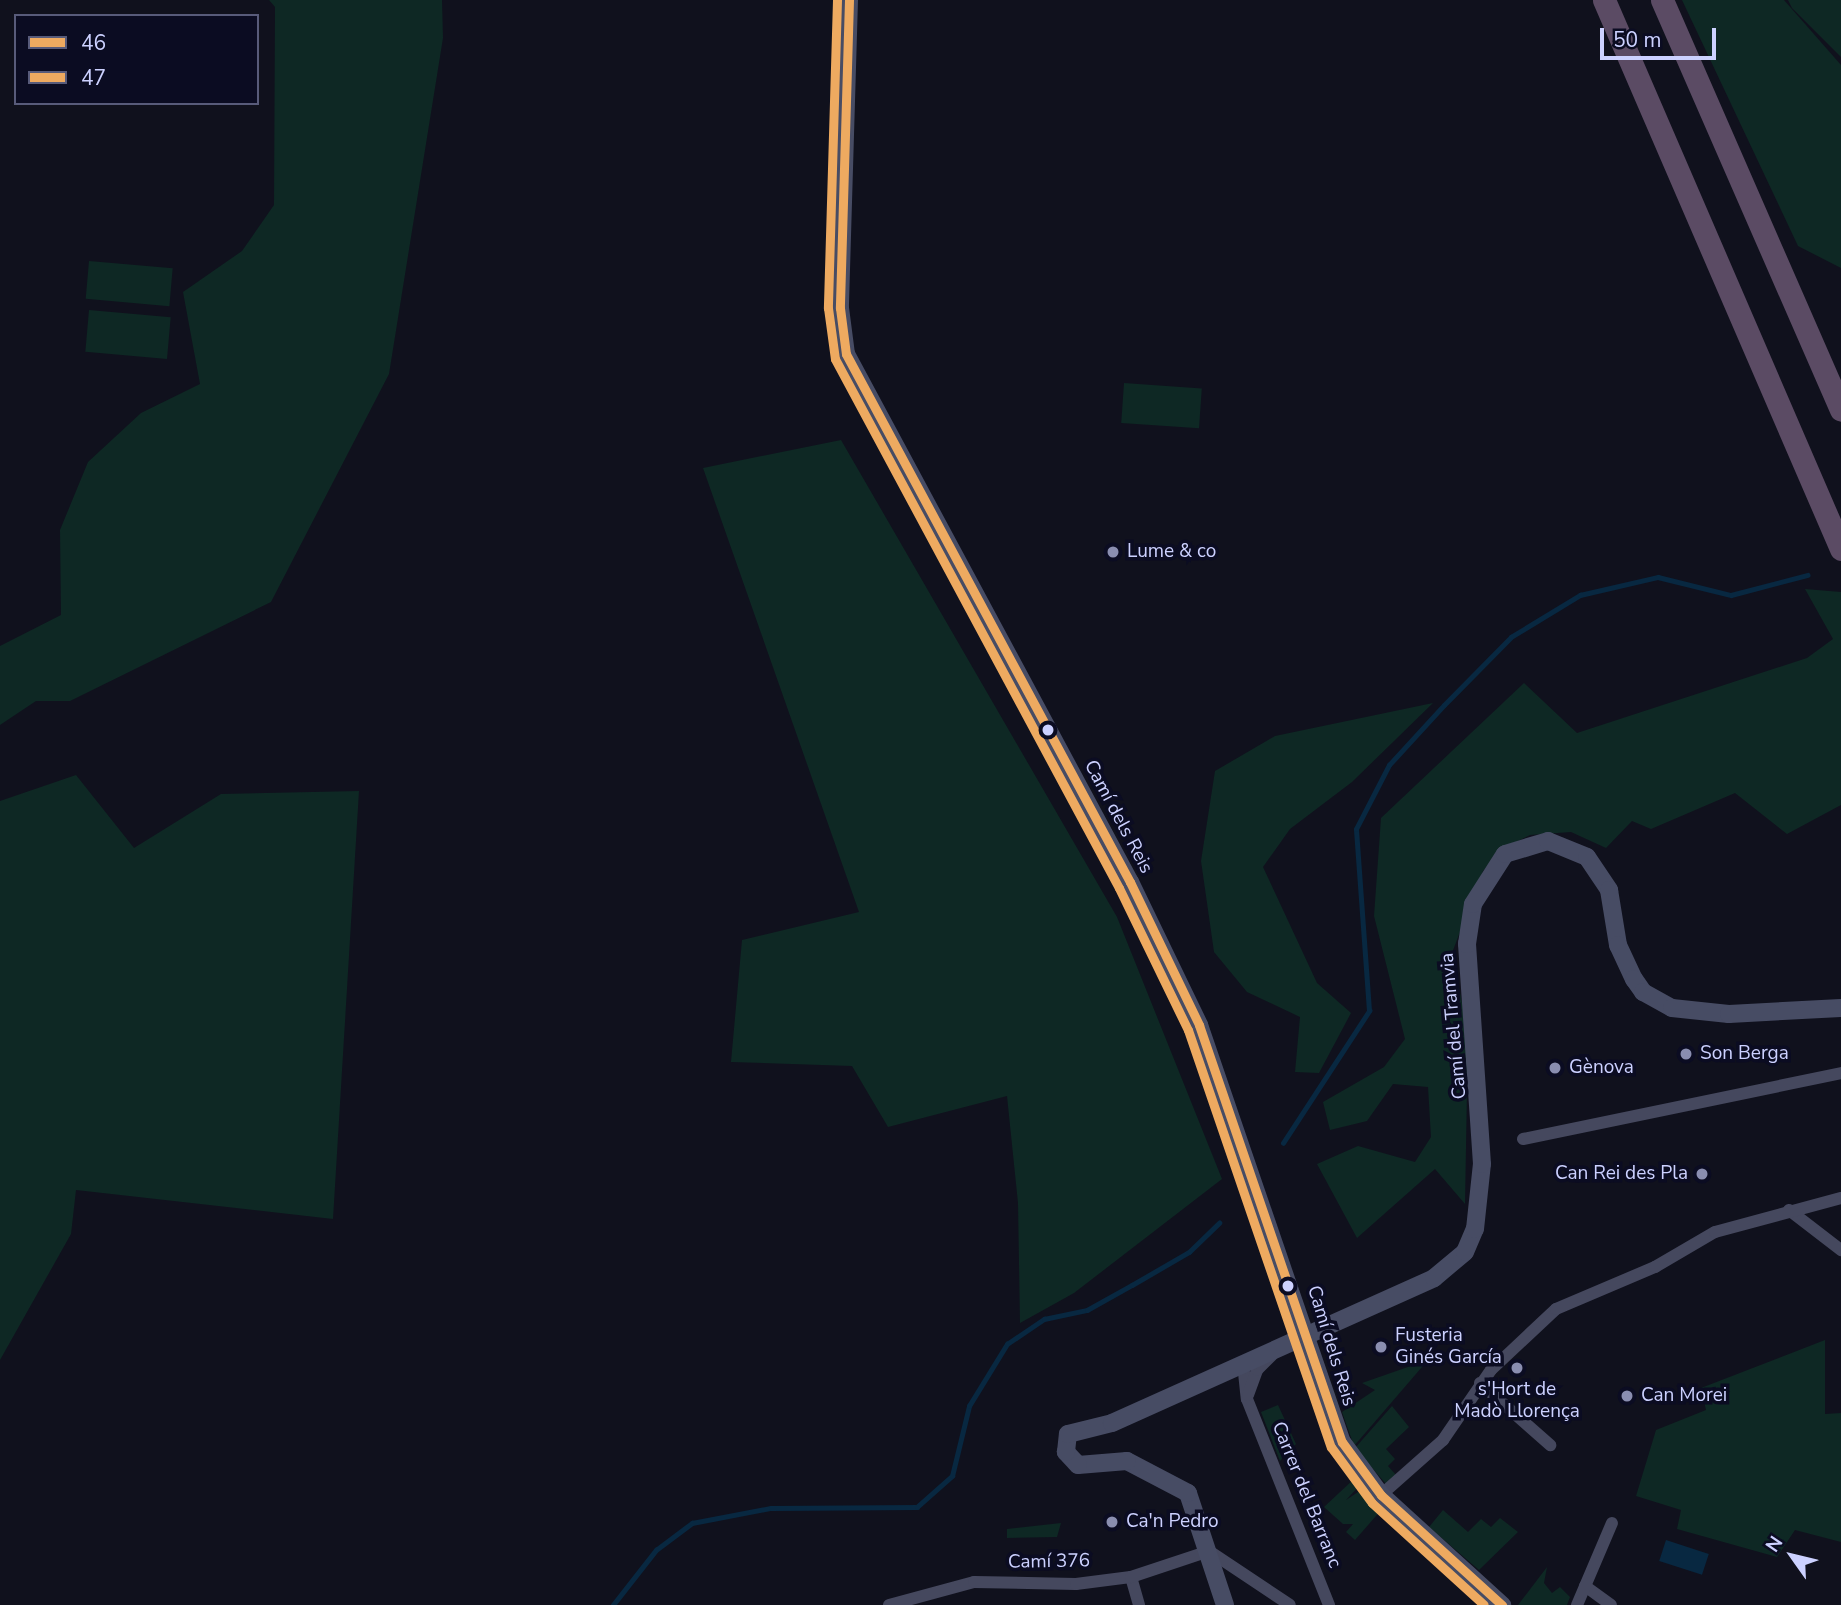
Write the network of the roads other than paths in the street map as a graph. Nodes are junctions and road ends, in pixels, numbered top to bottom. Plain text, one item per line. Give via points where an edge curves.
1 (849, 0) edge
2 (1604, 0) edge
3 (1662, 0) edge
4 (1841, 410) edge
5 (1841, 549) edge
6 (1841, 1008) edge
7 (1841, 1073) edge
8 (1523, 1139) dead end
9 (1841, 1198) edge
10 (1789, 1210) junction
11 (1841, 1250) edge
12 (1307, 1333) junction
13 (1287, 1343) junction
14 (1243, 1363) junction
15 (1480, 1383) junction
16 (1247, 1399) junction
17 (1550, 1445) dead end
18 (1381, 1495) junction
19 (1612, 1523) dead end
20 (1209, 1551) junction
21 (1131, 1577) junction
22 (1585, 1586) junction
23 (889, 1605) edge
24 (1139, 1605) edge
25 (1225, 1605) edge
26 (1290, 1605) edge
27 (1329, 1605) edge
28 (1502, 1605) edge
29 (1577, 1605) edge
30 (1611, 1605) edge

1 - 12 street, Camí dels Reis via 840,308 846,354 1130,882 1199,1026
2 - 5 highway
3 - 4 highway
6 - 12 street, Camí del Tramvia via 1729,1014 1672,1008 1643,992 1634,979 1618,944 1609,890 1587,857 1548,841 1505,855 1473,904 1467,944 1482,1090 1475,1229 1465,1252 1443,1273
7 - 8 street
9 - 10 street
10 - 11 street
10 - 15 street via 1715,1232 1655,1267 1556,1309
12 - 13 street, Camí del Tramvia
12 - 18 street, Camí dels Reis via 1334,1425
13 - 14 street, Camí del Tramvia
13 - 16 street via 1257,1370
14 - 16 street, Carrer del Barranc
14 - 20 street, Camí del Tramvia via 1112,1423 1068,1434 1065,1445 1079,1465 1127,1461 1180,1484 1192,1499
15 - 17 street
15 - 18 street via 1443,1440
16 - 27 street, Carrer del Barranc
18 - 28 street, Camí dels Reis
19 - 22 street
20 - 21 street, Camí 376
20 - 25 street
20 - 26 street
21 - 23 street, Camí 376 via 1076,1584 974,1582
21 - 24 street
22 - 29 street
22 - 30 street

